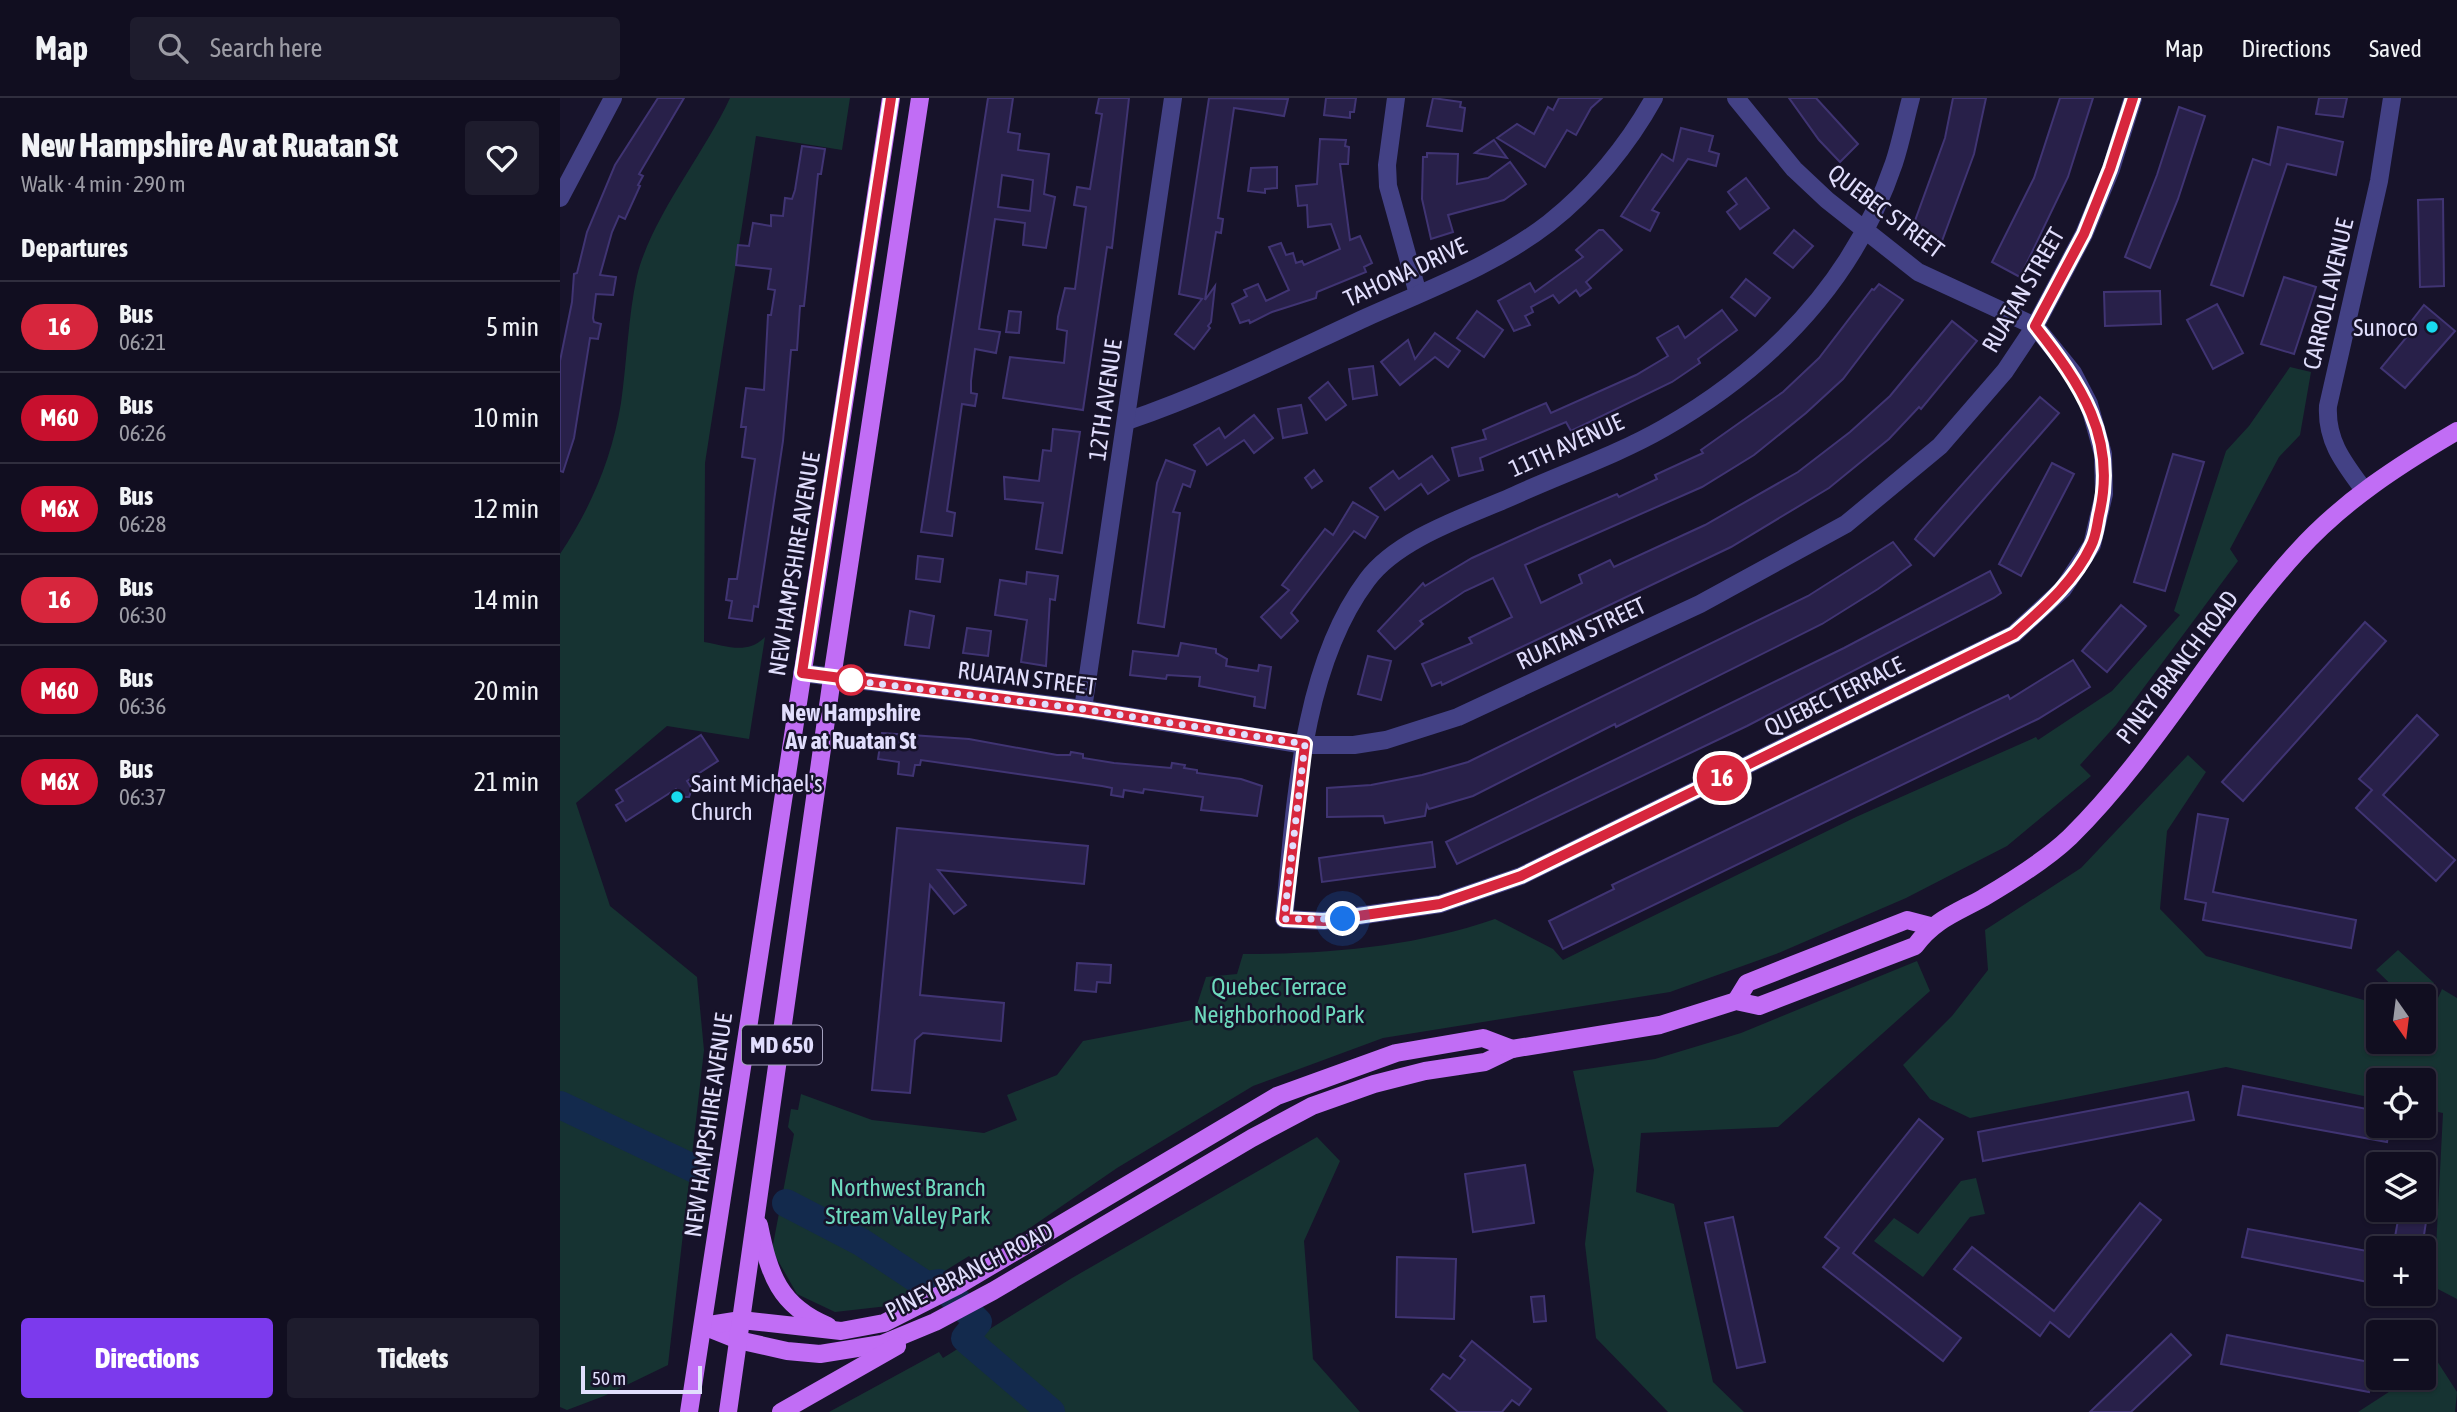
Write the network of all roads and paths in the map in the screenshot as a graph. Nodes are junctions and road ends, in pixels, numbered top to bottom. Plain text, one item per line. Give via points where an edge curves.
1 (613, 98) edge
2 (891, 98) edge
3 (920, 98) edge
4 (1173, 98) edge
5 (1396, 98) edge
6 (1654, 98) edge
7 (1736, 98) edge
8 (1911, 98) edge
9 (2133, 98) edge
10 (2392, 98) edge
11 (560, 198) edge
12 (1865, 230) junction
13 (1418, 294) junction
14 (2035, 326) junction
15 (1127, 421) junction
16 (2457, 431) edge
17 (2364, 490) junction
18 (802, 673) junction
19 (832, 678) junction
20 (1083, 709) junction
21 (1305, 744) junction
22 (1291, 850) joint
23 (1930, 926) junction
24 (1736, 1001) junction
25 (1512, 1049) junction
26 (757, 1215) junction
27 (741, 1320) junction
28 (935, 1322) junction
29 (703, 1326) junction
30 (841, 1331) junction
31 (738, 1340) junction
32 (690, 1412) edge
33 (727, 1412) edge
34 (781, 1412) edge

1 - 11 street
2 - 18 main road, NEW HAMPSHIRE AVENUE / MD 650
3 - 19 main road, MD 650
4 - 15 street, 12TH AVENUE
5 - 13 street via 1388,186
6 - 13 street, TAHONA DRIVE via 1597,179 1548,224 1477,268
7 - 12 street, QUEBEC STREET via 1794,169
8 - 12 street, 11TH AVENUE via 1894,163
9 - 14 street, RUATAN STREET via 2084,234
10 - 17 street, CARROLL AVENUE via 2379,181 2328,405 2327,426 2345,466
12 - 14 street, QUEBEC STREET via 1918,272
12 - 21 street, 11TH AVENUE via 1803,321 1742,378 1663,429 1410,544 1368,578 1330,645
13 - 15 street, TAHONA DRIVE via 1214,387
14 - 21 street, RUATAN STREET via 2005,371 1940,446 1846,524 1700,604 1458,717 1386,740
14 - 22 street, QUEBEC TERRACE via 2073,373 2089,404 2103,454 2104,494 2092,545 2063,589 2014,634 1521,876 1440,904 1324,921 1284,919
15 - 20 street, 12TH AVENUE
16 - 17 main road, PINEY BRANCH ROAD
17 - 23 main road, PINEY BRANCH ROAD via 2276,576 2139,761 2068,839 1998,889
18 - 19 street, RUATAN STREET
18 - 29 main road, NEW HAMPSHIRE AVENUE / MD 650
19 - 20 street, RUATAN STREET
19 - 26 main road, MD 650
20 - 21 street, RUATAN STREET
21 - 22 street, 11TH AVENUE
23 - 24 main road, PINEY BRANCH ROAD via 1915,946 1789,995 1759,1006
23 - 24 main road, PINEY BRANCH ROAD via 1908,920 1748,983
24 - 25 main road, PINEY BRANCH ROAD via 1660,1025
25 - 28 main road, PINEY BRANCH ROAD via 1485,1062 1412,1074 1312,1106
25 - 30 main road, PINEY BRANCH ROAD via 1483,1038 1396,1053 1277,1096 957,1286 884,1323
26 - 27 main road, MD 650
26 - 30 main road via 768,1266 779,1289 803,1313
27 - 29 main road, PINEY BRANCH ROAD
27 - 30 main road, PINEY BRANCH ROAD
27 - 31 main road, MD 650
28 - 31 main road, PINEY BRANCH ROAD via 882,1344 820,1354
28 - 34 main road
29 - 31 main road, PINEY BRANCH ROAD
29 - 32 main road, NEW HAMPSHIRE AVENUE / MD 650
31 - 33 main road, MD 650

